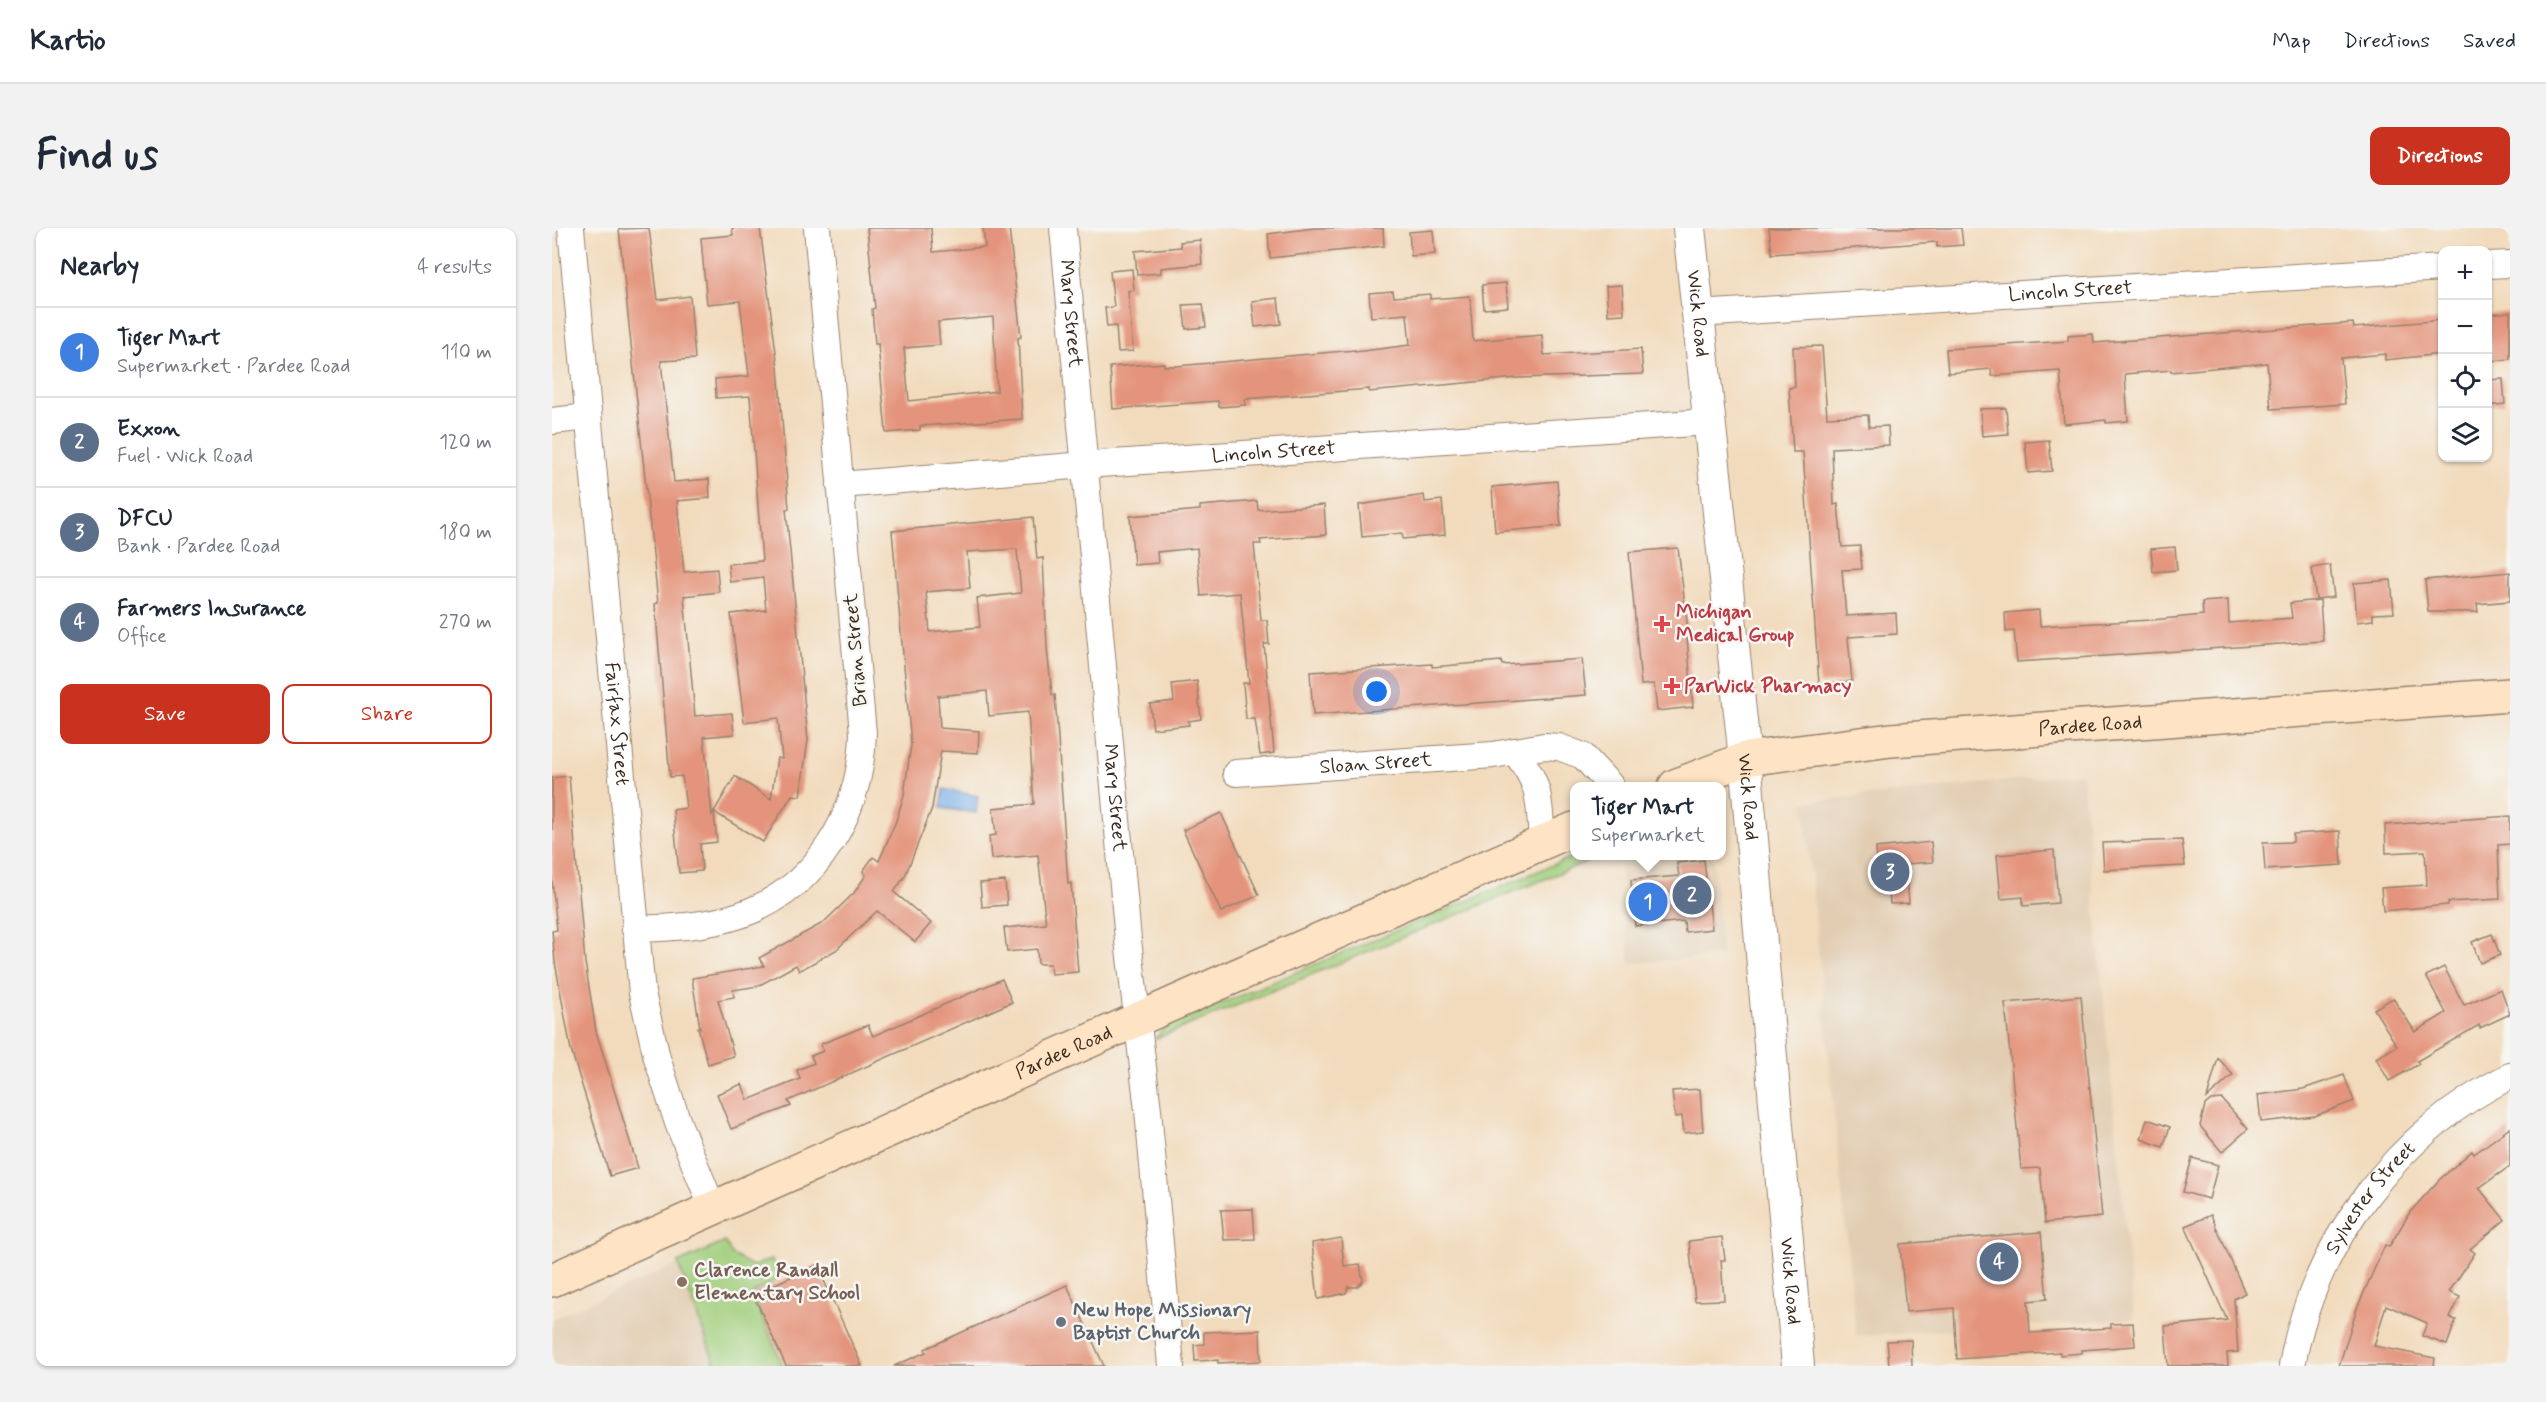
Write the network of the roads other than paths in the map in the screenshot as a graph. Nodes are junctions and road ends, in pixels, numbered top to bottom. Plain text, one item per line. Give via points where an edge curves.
1 (571, 228) edge
2 (817, 228) edge
3 (1063, 228) edge
4 (1689, 228) edge
5 (2510, 264) edge
6 (2492, 265) edge
7 (2438, 268) edge
8 (1697, 314) junction
9 (588, 417) junction
10 (552, 421) edge
11 (1708, 422) junction
12 (1085, 465) junction
13 (840, 485) junction
14 (2510, 694) edge
15 (1514, 751) junction
16 (1745, 759) junction
17 (1236, 773) dead end
18 (1608, 782) edge
19 (1686, 782) edge
20 (1570, 831) edge
21 (1542, 843) junction
22 (635, 928) junction
23 (1138, 1019) junction
24 (2510, 1076) edge
25 (713, 1209) junction
26 (552, 1280) edge
27 (1171, 1366) edge
28 (1798, 1366) edge
29 (2292, 1366) edge

1 - 9 street, Fairfax Street
2 - 13 street, Brian Street
3 - 12 street, Mary Street
4 - 8 street, Wick Road
5 - 6 street
7 - 8 street, Lincoln Street
8 - 11 street, Wick Road
9 - 10 street
9 - 22 street, Fairfax Street
11 - 12 street, Lincoln Street
11 - 16 street, Wick Road
12 - 13 street, Lincoln Street
12 - 23 street, Mary Street
13 - 22 street, Brian Street via 863,734 859,780 846,817 813,867 760,906 738,916 706,922
14 - 16 main road, Pardee Road via 1891,740
15 - 17 street, Sloan Street
15 - 18 street, Sloan Street via 1544,746 1570,749 1594,766
15 - 21 street via 1531,771 1538,789
16 - 19 main road, Pardee Road
16 - 28 street, Wick Road
20 - 21 main road, Pardee Road
21 - 23 main road, Pardee Road
22 - 25 street, Fairfax Street via 642,993 657,1058
23 - 25 main road, Pardee Road
23 - 27 street, Mary Street
24 - 29 street, Sylvester Street via 2455,1109 2423,1135 2362,1202 2328,1257 2310,1297
25 - 26 main road, Pardee Road

